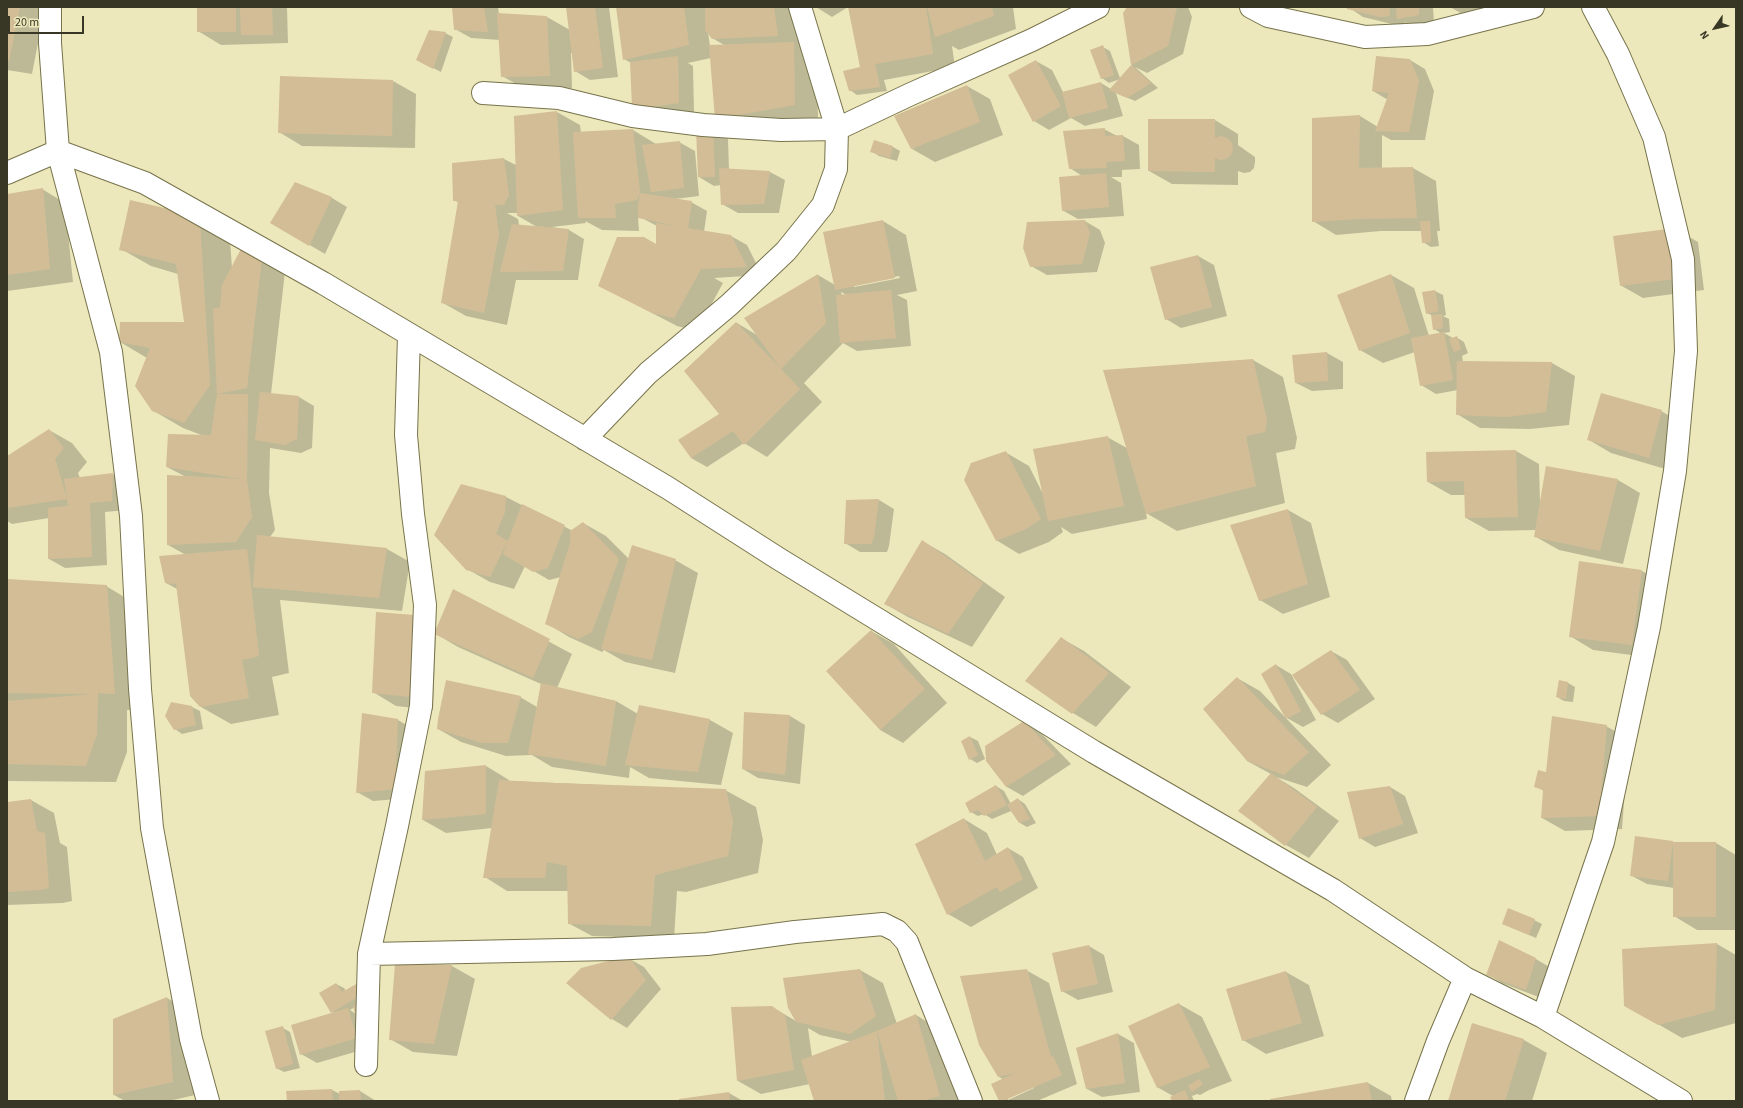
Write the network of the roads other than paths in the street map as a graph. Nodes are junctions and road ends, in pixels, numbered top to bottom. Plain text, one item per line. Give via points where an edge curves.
1 (50, 7) edge
2 (800, 7) edge
3 (1098, 7) edge
4 (1251, 7) edge
5 (1533, 7) edge
6 (1593, 7) edge
7 (483, 94) dead end
8 (837, 129) junction
9 (58, 151) junction
10 (7, 173) edge
11 (409, 335) junction
12 (584, 439) junction
13 (369, 954) junction
14 (1465, 978) junction
15 (1543, 1017) junction
16 (366, 1065) dead end
17 (208, 1101) edge
18 (971, 1101) edge
19 (1416, 1101) edge
20 (1681, 1101) edge

1 - 9 street
2 - 8 street
3 - 8 street
4 - 5 street via 1268,16 1365,37 1427,34
6 - 15 street via 1618,54 1654,137 1683,259 1686,351 1675,471 1653,604 1607,827
7 - 8 street via 559,98 633,116 703,125 781,130
8 - 12 street via 836,169 824,205 786,251 729,305 648,373
9 - 10 street
9 - 11 street via 145,183
9 - 17 street via 111,352 130,516 140,689 152,828 192,1039
11 - 12 street
11 - 13 street via 406,435 412,514 425,604 421,706
12 - 14 street via 668,488 1094,752 1333,890
13 - 16 street
13 - 18 street via 613,949 707,944 883,924 898,931 907,942
14 - 15 street
14 - 19 street
15 - 20 street

